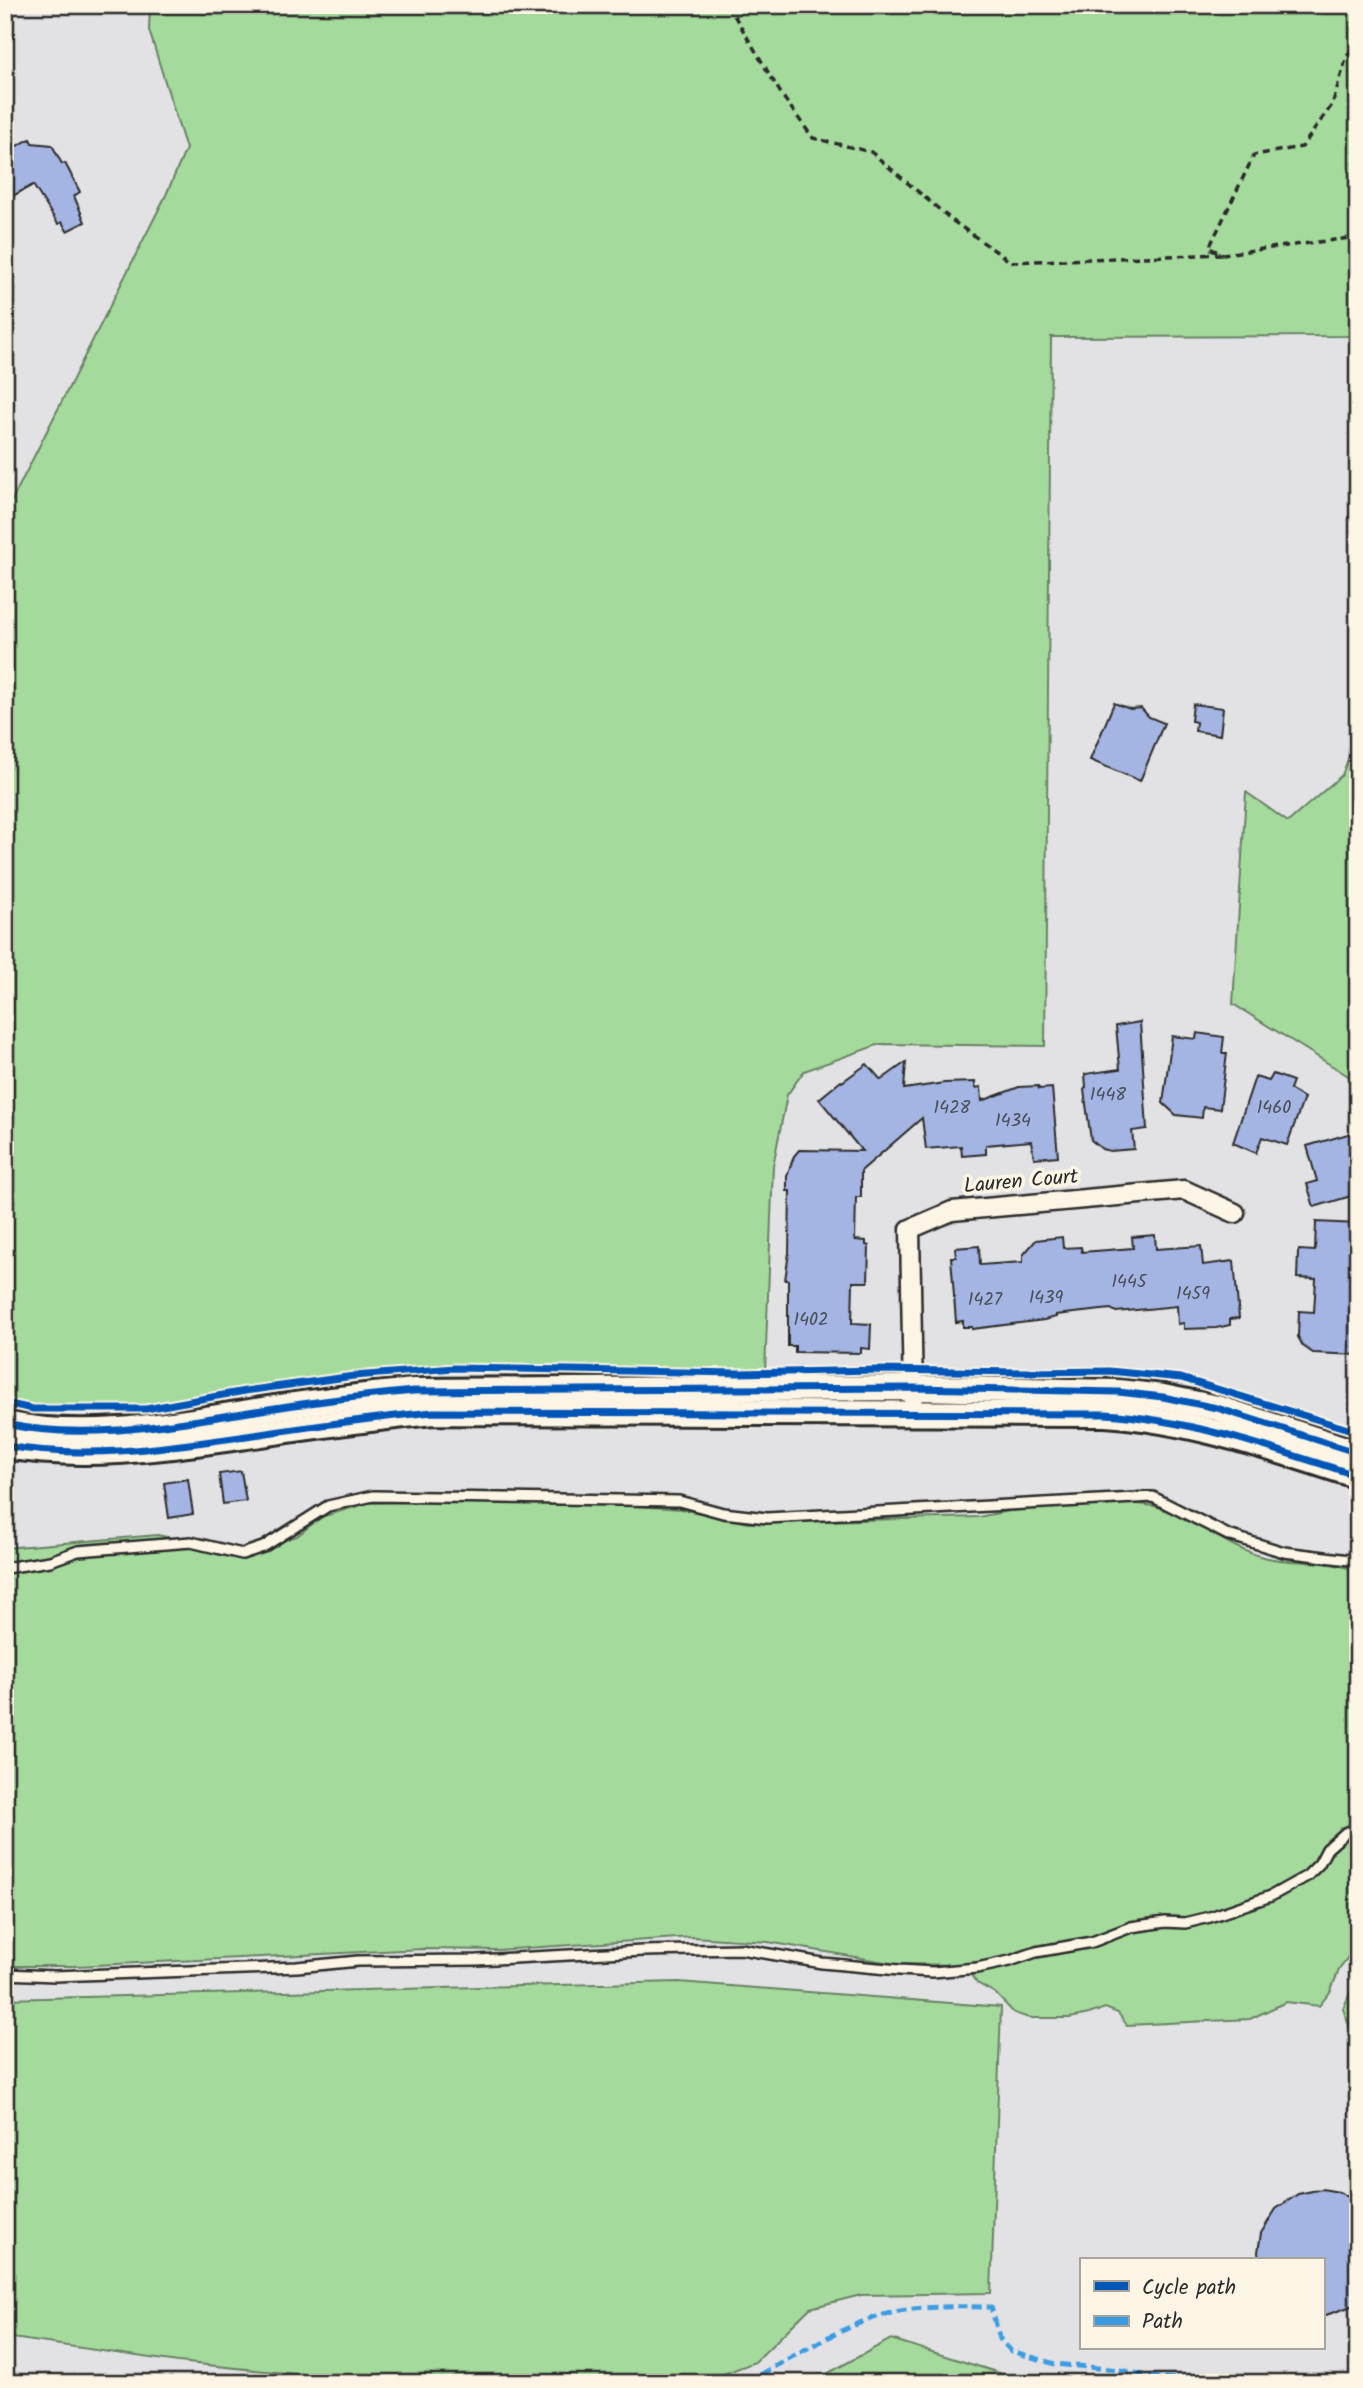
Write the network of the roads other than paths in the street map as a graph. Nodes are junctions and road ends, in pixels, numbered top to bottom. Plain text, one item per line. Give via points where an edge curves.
1 (1235, 1213) dead end
2 (913, 1388) junction
3 (913, 1414) junction
4 (5, 1424) edge
5 (5, 1446) edge
6 (1358, 1453) edge
7 (1358, 1476) edge
8 (1358, 1561) edge
9 (5, 1568) edge
10 (1358, 1828) edge
11 (5, 1974) edge

1 - 2 street, Lauren Court via 1184,1190 952,1211 910,1230
2 - 3 street, Lauren Court
2 - 4 main road via 414,1391 106,1431
2 - 6 main road via 1163,1397 1217,1408
3 - 5 main road via 433,1412 149,1450 67,1454
3 - 7 main road via 1145,1417 1234,1436
8 - 9 lane via 1284,1552 1228,1535 1153,1497 767,1518 678,1501 373,1496 328,1506 263,1547 242,1554 191,1542 78,1551
10 - 11 lane via 1327,1849 1307,1876 1270,1896 1210,1917 1131,1927 1092,1942 977,1968 899,1970 741,1949 477,1961 358,1961 297,1968

